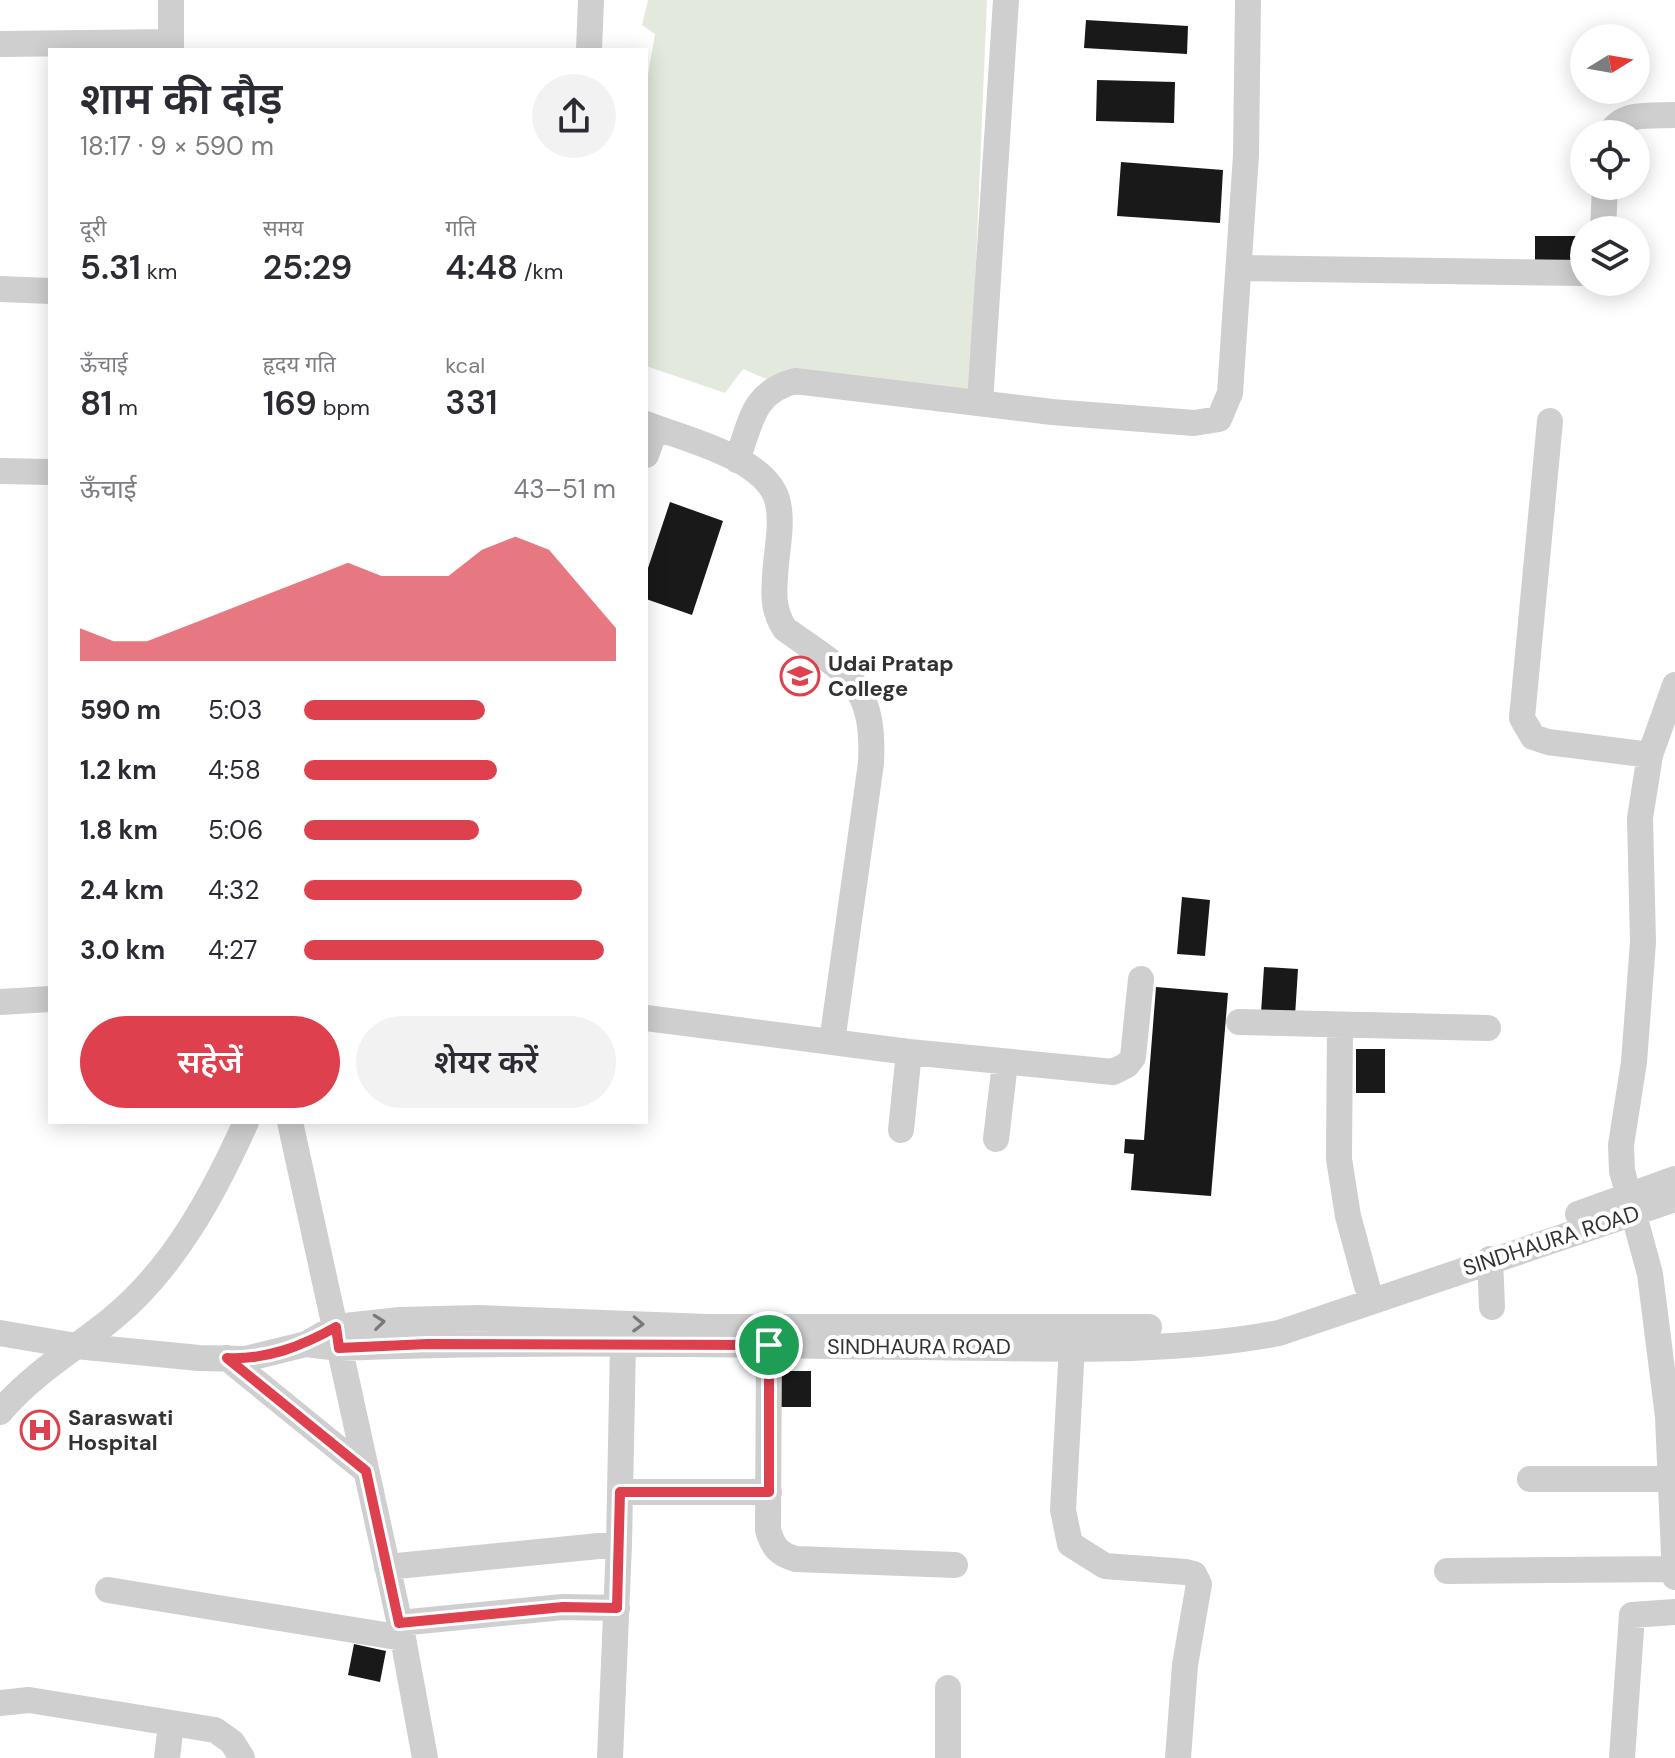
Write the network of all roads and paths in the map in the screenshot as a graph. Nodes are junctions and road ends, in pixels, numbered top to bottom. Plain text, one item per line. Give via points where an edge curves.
1 (171, 0) edge
2 (591, 0) edge
3 (1006, 0) edge
4 (1248, 0) edge
5 (0, 44) edge
6 (171, 46) edge
7 (589, 48) edge
8 (1675, 115) edge
9 (1624, 120) edge
10 (1239, 268) junction
11 (1570, 273) edge
12 (0, 289) edge
13 (48, 291) edge
14 (980, 403) junction
15 (1550, 421) dead end
16 (651, 426) edge
17 (737, 460) junction
18 (0, 471) edge
19 (48, 472) edge
20 (1675, 685) edge
21 (1650, 755) junction
22 (1141, 979) dead end
23 (48, 999) edge
24 (0, 1002) edge
25 (648, 1018) edge
26 (1239, 1022) dead end
27 (1340, 1025) junction
28 (1488, 1028) dead end
29 (832, 1042) junction
30 (909, 1052) junction
31 (1005, 1063) junction
32 (245, 1124) edge
33 (290, 1124) edge
34 (901, 1130) dead end
35 (996, 1139) dead end
36 (1675, 1179) edge
37 (1675, 1199) edge
38 (1631, 1204) junction
39 (1490, 1259) junction
40 (1367, 1286) junction
41 (1492, 1307) dead end
42 (0, 1333) edge
43 (337, 1337) junction
44 (623, 1344) junction
45 (769, 1345) junction
46 (76, 1346) junction
47 (1072, 1346) junction
48 (227, 1358) junction
49 (0, 1412) edge
50 (366, 1471) junction
51 (1530, 1479) dead end
52 (620, 1492) junction
53 (769, 1492) junction
54 (1673, 1493) edge
55 (619, 1544) junction
56 (955, 1565) dead end
57 (387, 1567) junction
58 (1675, 1569) edge
59 (1447, 1571) dead end
60 (1675, 1577) edge
61 (108, 1590) dead end
62 (617, 1608) junction
63 (1675, 1612) edge
64 (401, 1630) junction
65 (948, 1688) dead end
66 (3, 1700) edge
67 (171, 1724) junction
68 (167, 1758) edge
69 (242, 1758) edge
70 (425, 1758) edge
71 (610, 1758) edge
72 (948, 1758) edge
73 (1178, 1758) edge
74 (1622, 1758) edge

1 - 6 street
2 - 7 street
3 - 14 street
4 - 10 street
5 - 6 street
8 - 9 street
10 - 11 street
10 - 14 street via 1230,393 1219,419 1194,423
12 - 13 street
14 - 17 street via 795,381 769,390 757,404
15 - 21 street via 1522,718 1533,737 1548,742
16 - 17 street
17 - 29 street via 771,483 778,501 773,594 778,618 856,684 873,730
18 - 19 street
20 - 21 street
21 - 38 street via 1640,818 1643,942 1621,1145
22 - 31 street via 1136,1045 1120,1070
23 - 24 street
25 - 29 street
26 - 27 street
27 - 28 street
27 - 40 street via 1339,1159
29 - 30 street
30 - 31 street
30 - 34 street
31 - 35 street
32 - 46 street via 203,1209 174,1250 115,1317
33 - 43 street
36 - 38 street
37 - 38 street, SINDHAURA ROAD
38 - 39 street, SINDHAURA ROAD
38 - 40 street
38 - 54 street via 1650,1274
39 - 41 street
39 - 47 street, SINDHAURA ROAD via 1279,1333 1232,1342
43 -> 40 street via 400,1320 479,1318 707,1327 1236,1325
42 - 46 street, SINDHAURA ROAD
43 - 44 street, SINDHAURA ROAD
43 - 48 street, SINDHAURA ROAD via 245,1359
43 - 50 street
44 - 45 street, SINDHAURA ROAD
44 - 52 street
45 - 47 street, SINDHAURA ROAD
45 - 53 street
46 - 48 street, SINDHAURA ROAD
46 - 49 street via 25,1384
47 - 73 street via 1063,1510 1070,1544 1105,1566 1186,1572 1199,1584 1185,1665
48 - 50 street
50 - 57 street
51 - 54 street
52 - 53 street
52 - 55 street
53 - 56 street via 768,1530 783,1555
54 - 58 street
55 - 57 street
55 - 62 street
57 - 64 street
58 - 59 street
58 - 60 street
61 - 64 street
62 - 64 street via 563,1607
62 - 71 street
63 - 74 street via 1632,1615
64 - 70 street
65 - 72 street
66 - 67 street
67 - 68 street
67 - 69 street via 215,1730

